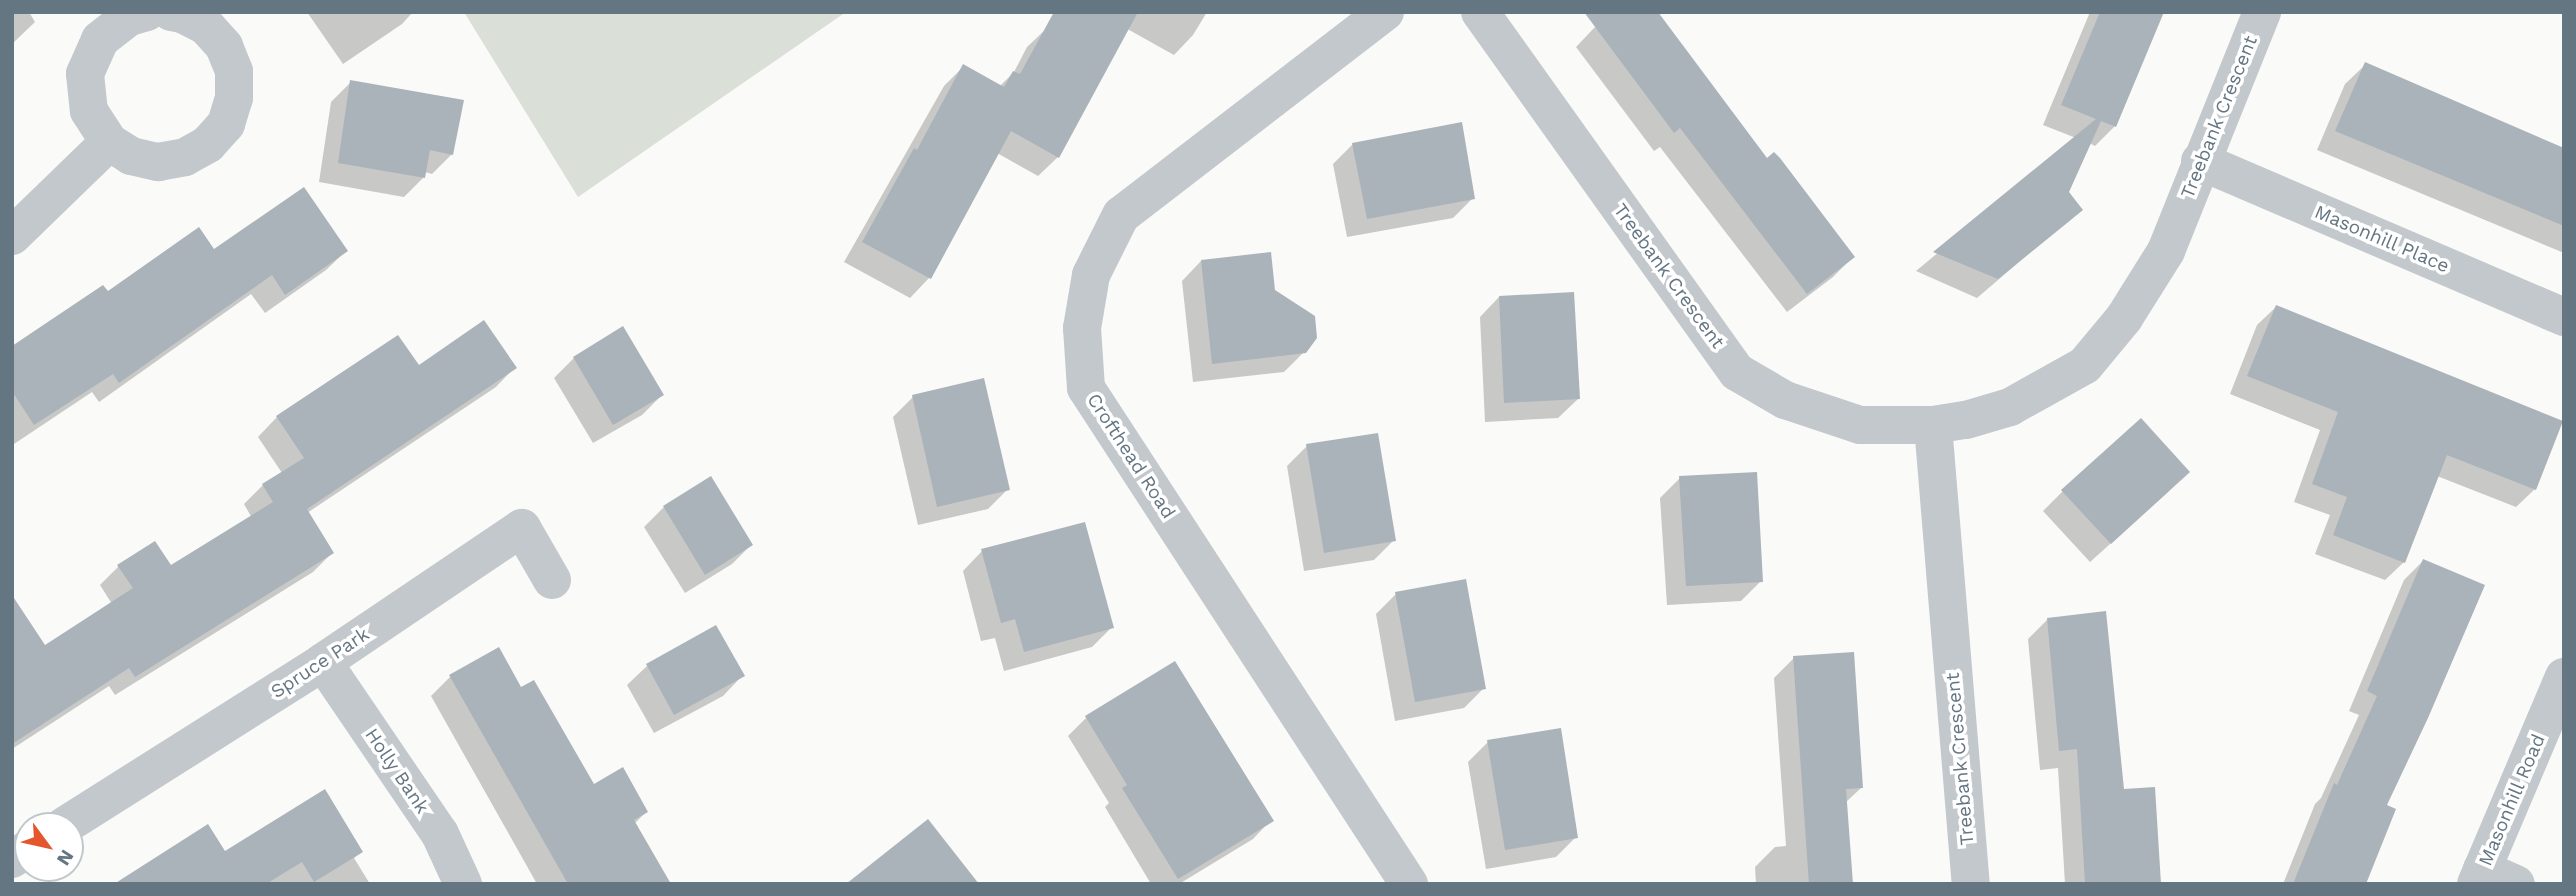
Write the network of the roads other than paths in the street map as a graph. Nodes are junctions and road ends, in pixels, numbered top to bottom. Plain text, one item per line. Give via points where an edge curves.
1 (171, 12) edge
2 (1385, 12) edge
3 (1480, 12) edge
4 (2262, 12) edge
5 (134, 14) edge
6 (109, 142) junction
7 (2200, 161) junction
8 (12, 236) edge
9 (2564, 317) edge
10 (1933, 425) junction
11 (552, 580) dead end
12 (323, 662) junction
13 (2564, 677) edge
14 (84, 813) edge
15 (2491, 879) edge
16 (463, 884) edge
17 (1409, 884) edge
18 (1970, 884) edge

1 - 6 street via 206,26 224,46 234,71 234,98 226,124 208,144 185,157 158,162 131,156
2 - 17 street, Crofthead Road via 1121,215 1091,275 1082,328 1086,388
3 - 10 street, Treebank Crescent via 1737,372 1785,400 1860,425
4 - 7 street, Treebank Crescent
5 - 6 street via 100,40 85,74 89,111
6 - 8 street
7 - 9 street, Masonhill Place
7 - 10 street, Treebank Crescent via 2166,251 2124,318 2084,365 2010,407
10 - 18 street, Treebank Crescent
11 - 12 street, Spruce Park via 522,528
12 - 14 street, Spruce Park
12 - 16 street, Holly Bank via 440,834
13 - 15 street, Masonhill Road

